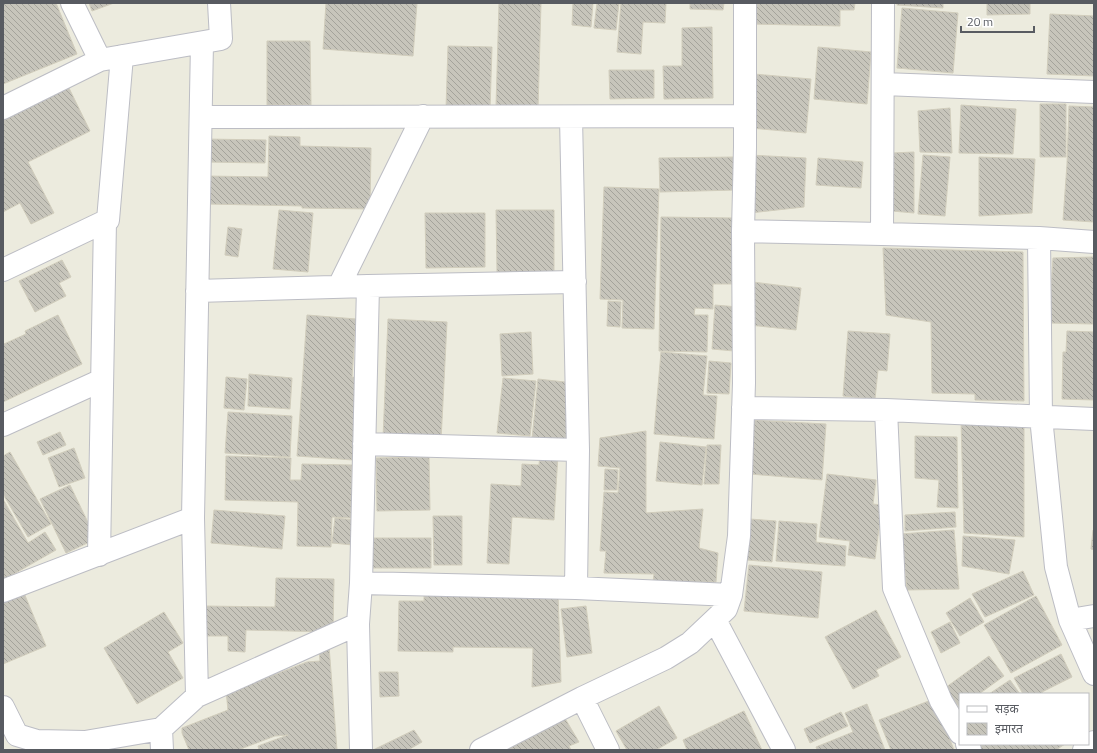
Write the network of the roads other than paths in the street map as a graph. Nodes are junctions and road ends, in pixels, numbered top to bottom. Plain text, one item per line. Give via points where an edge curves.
1 (72, 3) edge
2 (219, 3) edge
3 (745, 3) edge
4 (883, 3) edge
5 (202, 43) junction
6 (122, 56) junction
7 (100, 60) junction
8 (884, 84) junction
9 (1094, 92) edge
10 (3, 108) edge
11 (423, 116) junction
12 (745, 116) junction
13 (571, 117) junction
14 (200, 118) junction
15 (105, 221) junction
16 (743, 231) junction
17 (882, 234) junction
18 (1039, 238) junction
19 (1094, 242) edge
20 (3, 270) edge
21 (575, 282) junction
22 (339, 286) junction
23 (368, 286) junction
24 (197, 291) junction
25 (102, 380) junction
26 (743, 408) junction
27 (886, 410) junction
28 (1041, 417) junction
29 (1094, 419) edge
30 (3, 425) edge
31 (364, 444) junction
32 (578, 450) junction
33 (193, 518) junction
34 (99, 554) junction
35 (361, 583) junction
36 (576, 588) junction
37 (3, 591) edge
38 (731, 595) junction
39 (1094, 616) edge
40 (715, 620) junction
41 (1070, 620) junction
42 (358, 624) junction
43 (1094, 674) edge
44 (197, 696) junction
45 (582, 698) junction
46 (3, 707) edge
47 (959, 731) edge
48 (162, 740) edge
49 (1094, 742) edge
50 (361, 750) edge
51 (481, 750) edge
52 (608, 750) edge
53 (784, 750) edge
54 (1084, 750) edge

1 - 7 street
2 - 5 street via 221,39
3 - 12 street
4 - 8 street
5 - 6 street
5 - 14 street
6 - 7 street
6 - 15 street via 108,220
7 - 10 street
8 - 9 street
8 - 17 street
11 - 13 street
11 - 14 street
11 - 22 street
12 - 13 street
12 - 16 street
13 - 21 street
14 - 24 street
15 - 20 street
15 - 25 street
16 - 17 street
16 - 26 street
17 - 18 street
18 - 19 street
18 - 28 street
21 - 23 street
21 - 32 street
22 - 23 street
22 - 24 street
23 - 31 street
24 - 33 street
25 - 30 street
25 - 34 street
26 - 27 street
26 - 38 street via 738,536
27 - 28 street
27 - 47 street via 894,588 941,701
28 - 29 street
28 - 41 street via 1056,567
31 - 32 street
31 - 35 street
32 - 36 street
33 - 34 street
33 - 44 street
34 - 37 street
35 - 36 street
35 - 42 street
36 - 38 street
38 - 40 street via 726,609
39 - 41 street
40 - 45 street via 690,643 666,658
40 - 53 street
41 - 43 street
42 - 44 street
42 - 50 street
44 - 48 street
45 - 51 street
45 - 52 street
46 - 48 street via 17,735 37,741
49 - 54 street

